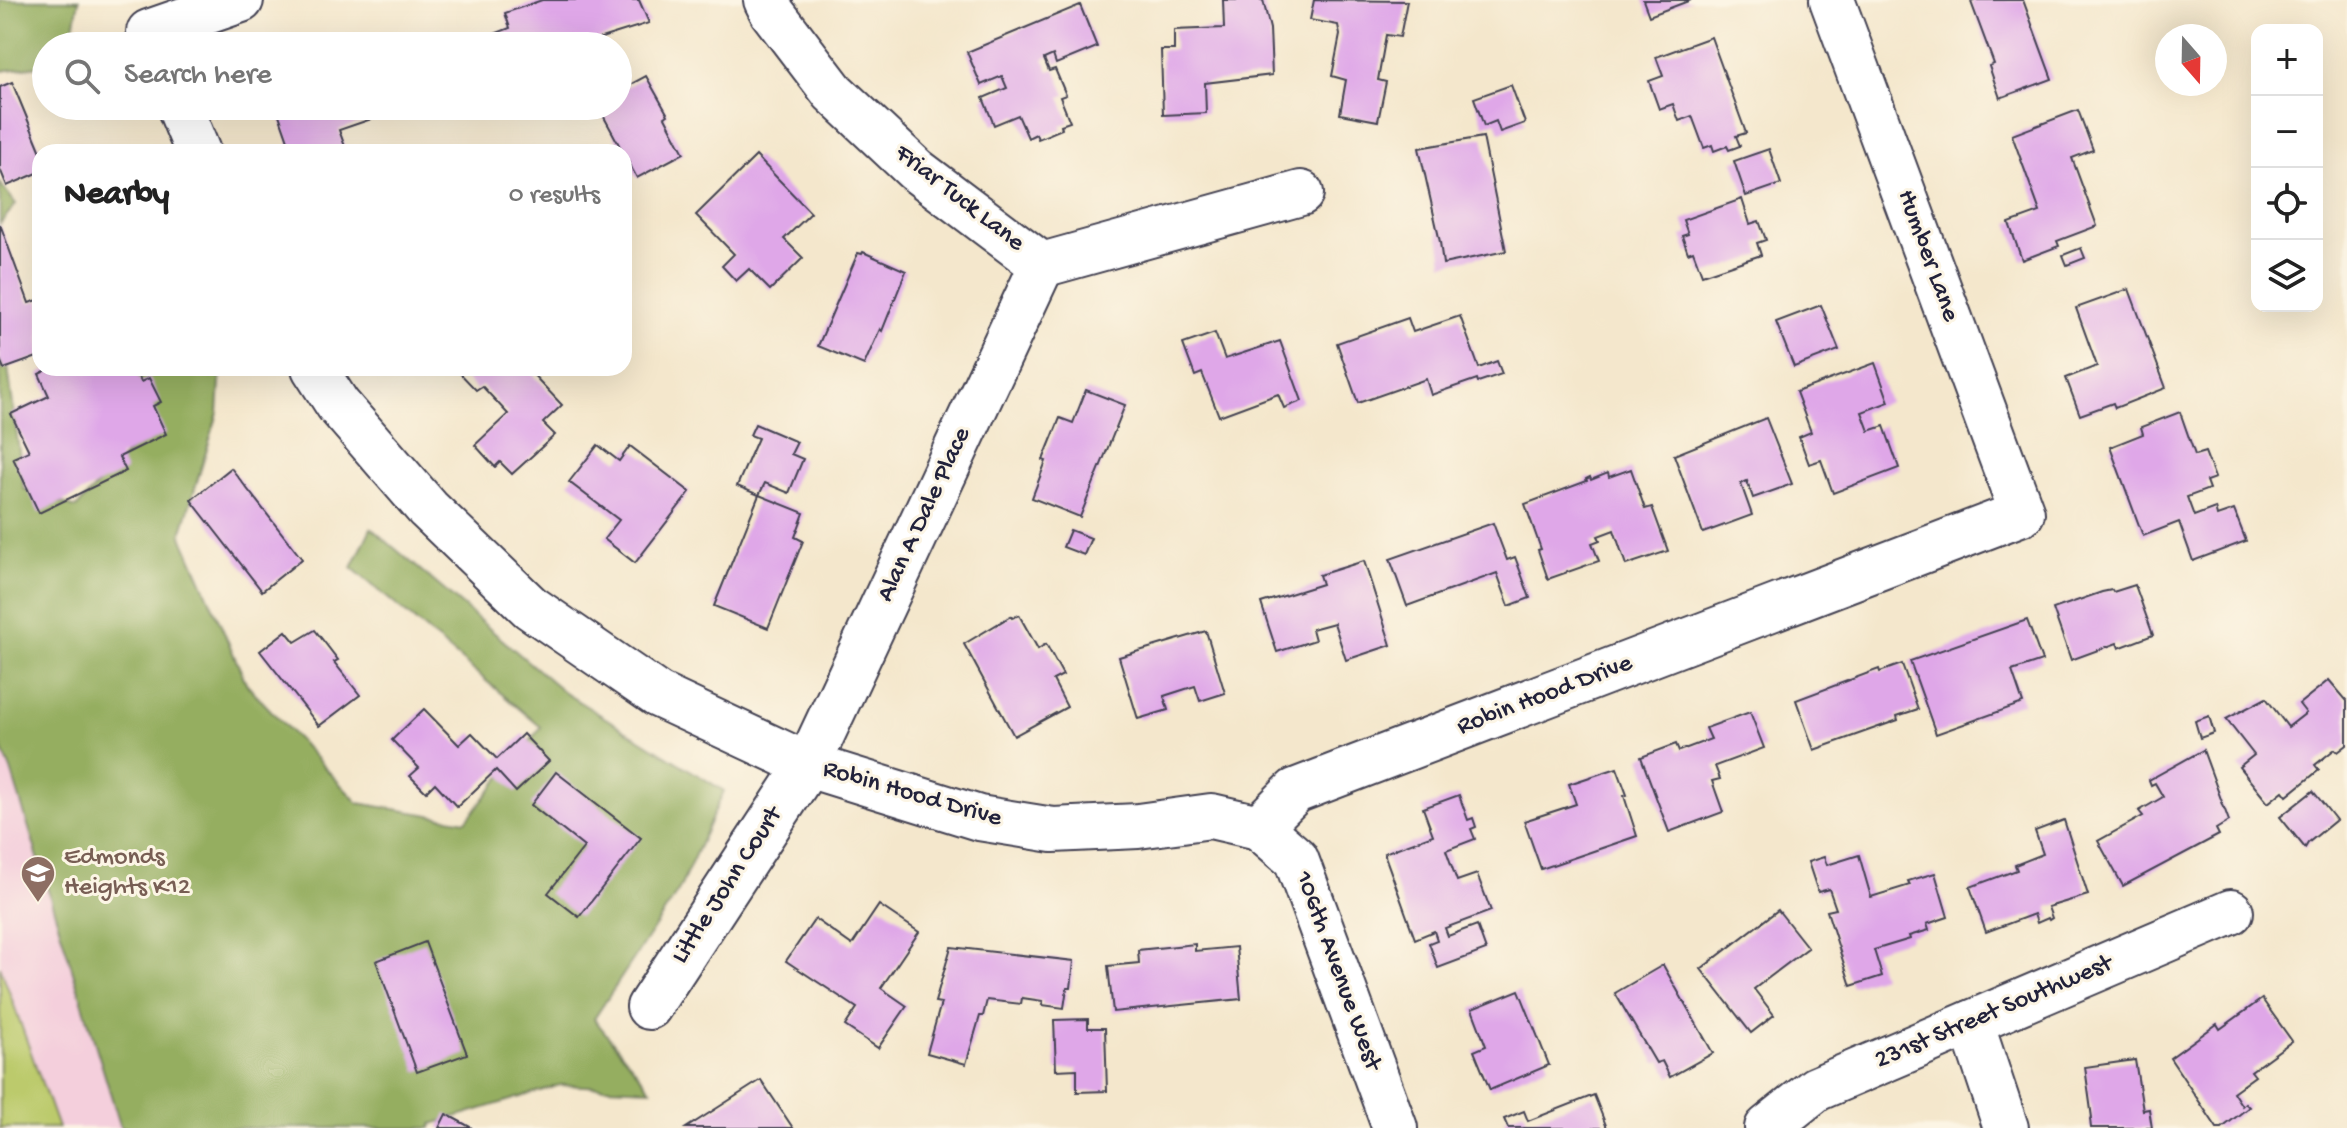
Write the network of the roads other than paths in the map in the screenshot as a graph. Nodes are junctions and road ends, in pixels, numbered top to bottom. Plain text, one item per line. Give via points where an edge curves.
1 (241, 0) edge
2 (766, 0) edge
3 (1832, 0) edge
4 (146, 26) edge
5 (185, 120) edge
6 (195, 144) edge
7 (1301, 193) dead end
8 (1042, 265) junction
9 (319, 376) edge
10 (2022, 513) joint
11 (808, 765) junction
12 (1259, 827) junction
13 (2231, 912) dead end
14 (649, 1007) dead end
15 (1971, 1023) junction
16 (1395, 1128) edge
17 (1767, 1128) edge
18 (2006, 1128) edge

1 - 4 street
2 - 8 street, Friar Tuck Lane via 833,92 916,170
3 - 10 street, Humber Lane
5 - 6 street
7 - 8 street, Friar Tuck Lane
8 - 11 street, Alan A Dale Place
9 - 11 street, Robin Hood Drive via 428,509 530,607 658,695
10 - 12 street, Robin Hood Drive via 1295,791
11 - 12 street, Robin Hood Drive via 979,818 1053,830 1211,816
11 - 14 street, Little John Court
12 - 16 street, 106th Avenue West via 1296,859
13 - 15 street, 231st Street Southwest
15 - 17 street, 231st Street Southwest via 1816,1089
15 - 18 street

